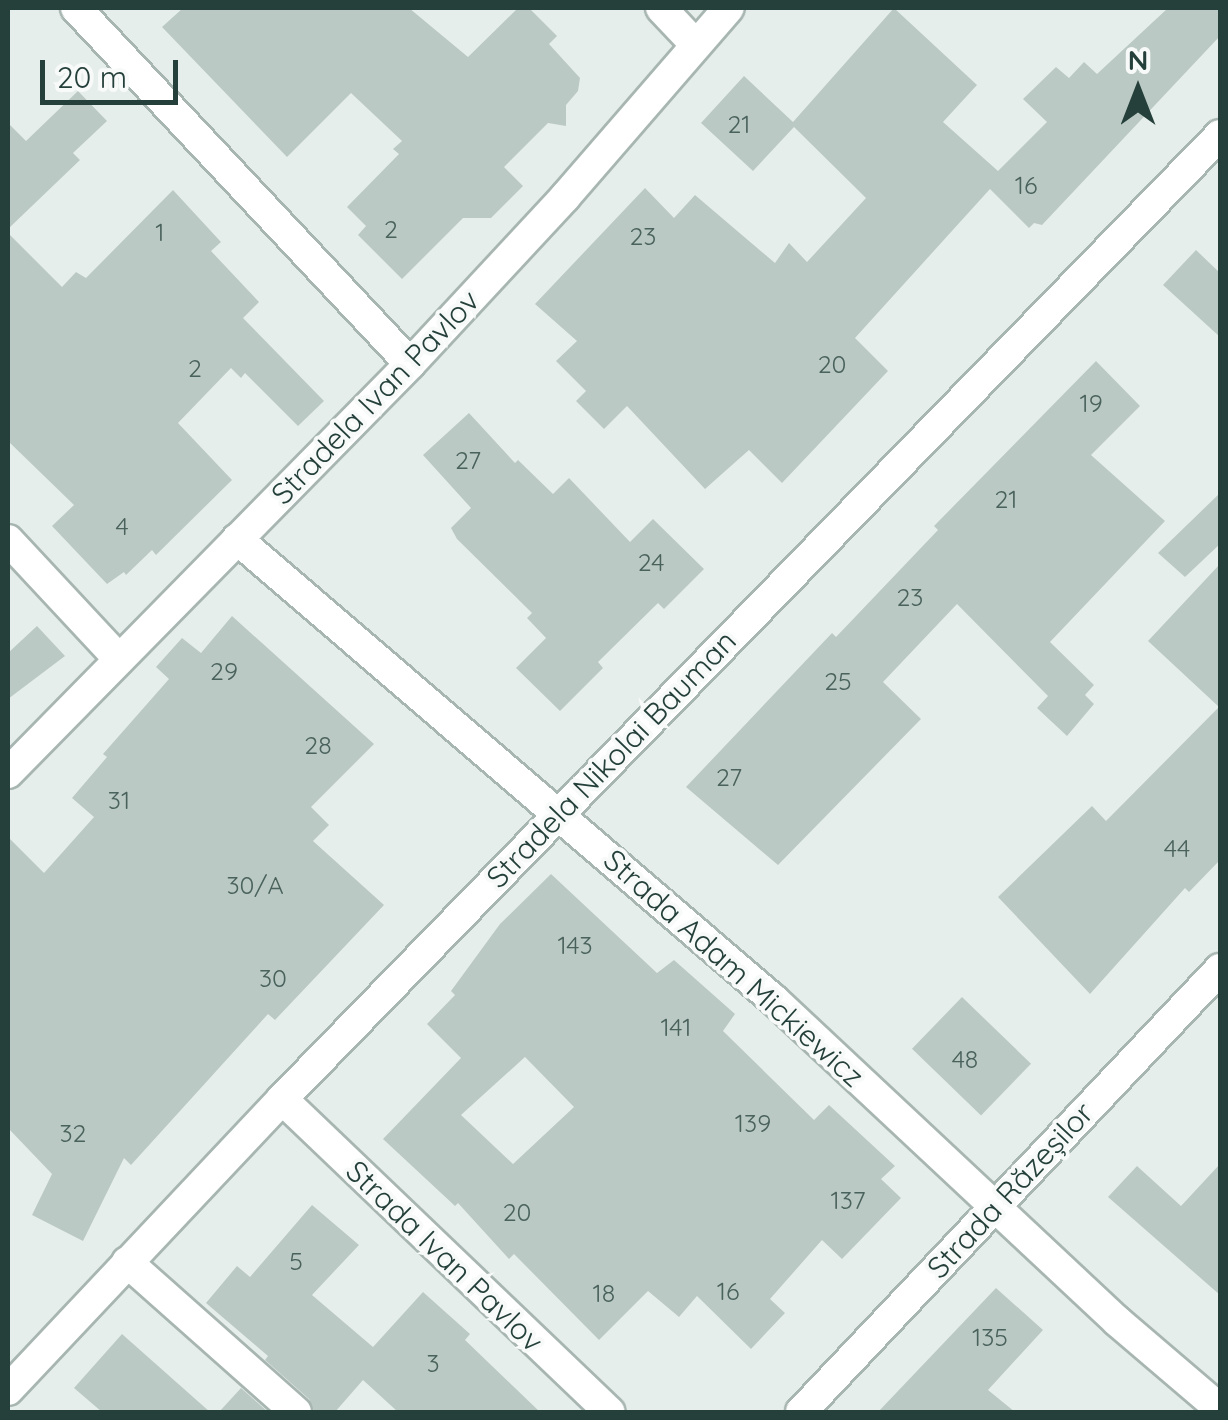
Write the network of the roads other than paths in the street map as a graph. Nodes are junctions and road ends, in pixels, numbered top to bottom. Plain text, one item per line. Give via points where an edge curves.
1 (76, 8) edge
2 (661, 8) edge
3 (728, 8) edge
4 (695, 44) junction
5 (1220, 135) edge
6 (410, 364) junction
7 (8, 540) edge
8 (237, 540) junction
9 (119, 659) junction
10 (8, 773) edge
11 (558, 812) junction
12 (1220, 968) edge
13 (282, 1099) junction
14 (994, 1207) junction
15 (127, 1262) junction
16 (8, 1390) edge
17 (1220, 1409) edge
18 (296, 1412) edge
19 (609, 1412) edge
20 (801, 1412) edge

1 - 6 street
2 - 4 street
3 - 4 street, Stradela Ivan Pavlov
4 - 6 street, Stradela Ivan Pavlov
5 - 11 street, Stradela Nikolai Bauman
6 - 8 street, Stradela Ivan Pavlov
7 - 9 street
8 - 9 street, Stradela Ivan Pavlov
8 - 11 street, Strada Adam Mickiewicz
9 - 10 street, Stradela Ivan Pavlov
11 - 13 street, Stradela Nikolai Bauman
11 - 14 street, Strada Adam Mickiewicz via 774,1000
12 - 14 street, Strada Răzeșilor
13 - 15 street, Stradela Nikolai Bauman
13 - 19 street, Strada Ivan Pavlov
14 - 17 street, Strada Adam Mickiewicz
14 - 20 street, Strada Răzeșilor
15 - 16 street, Stradela Nikolai Bauman
15 - 18 street

